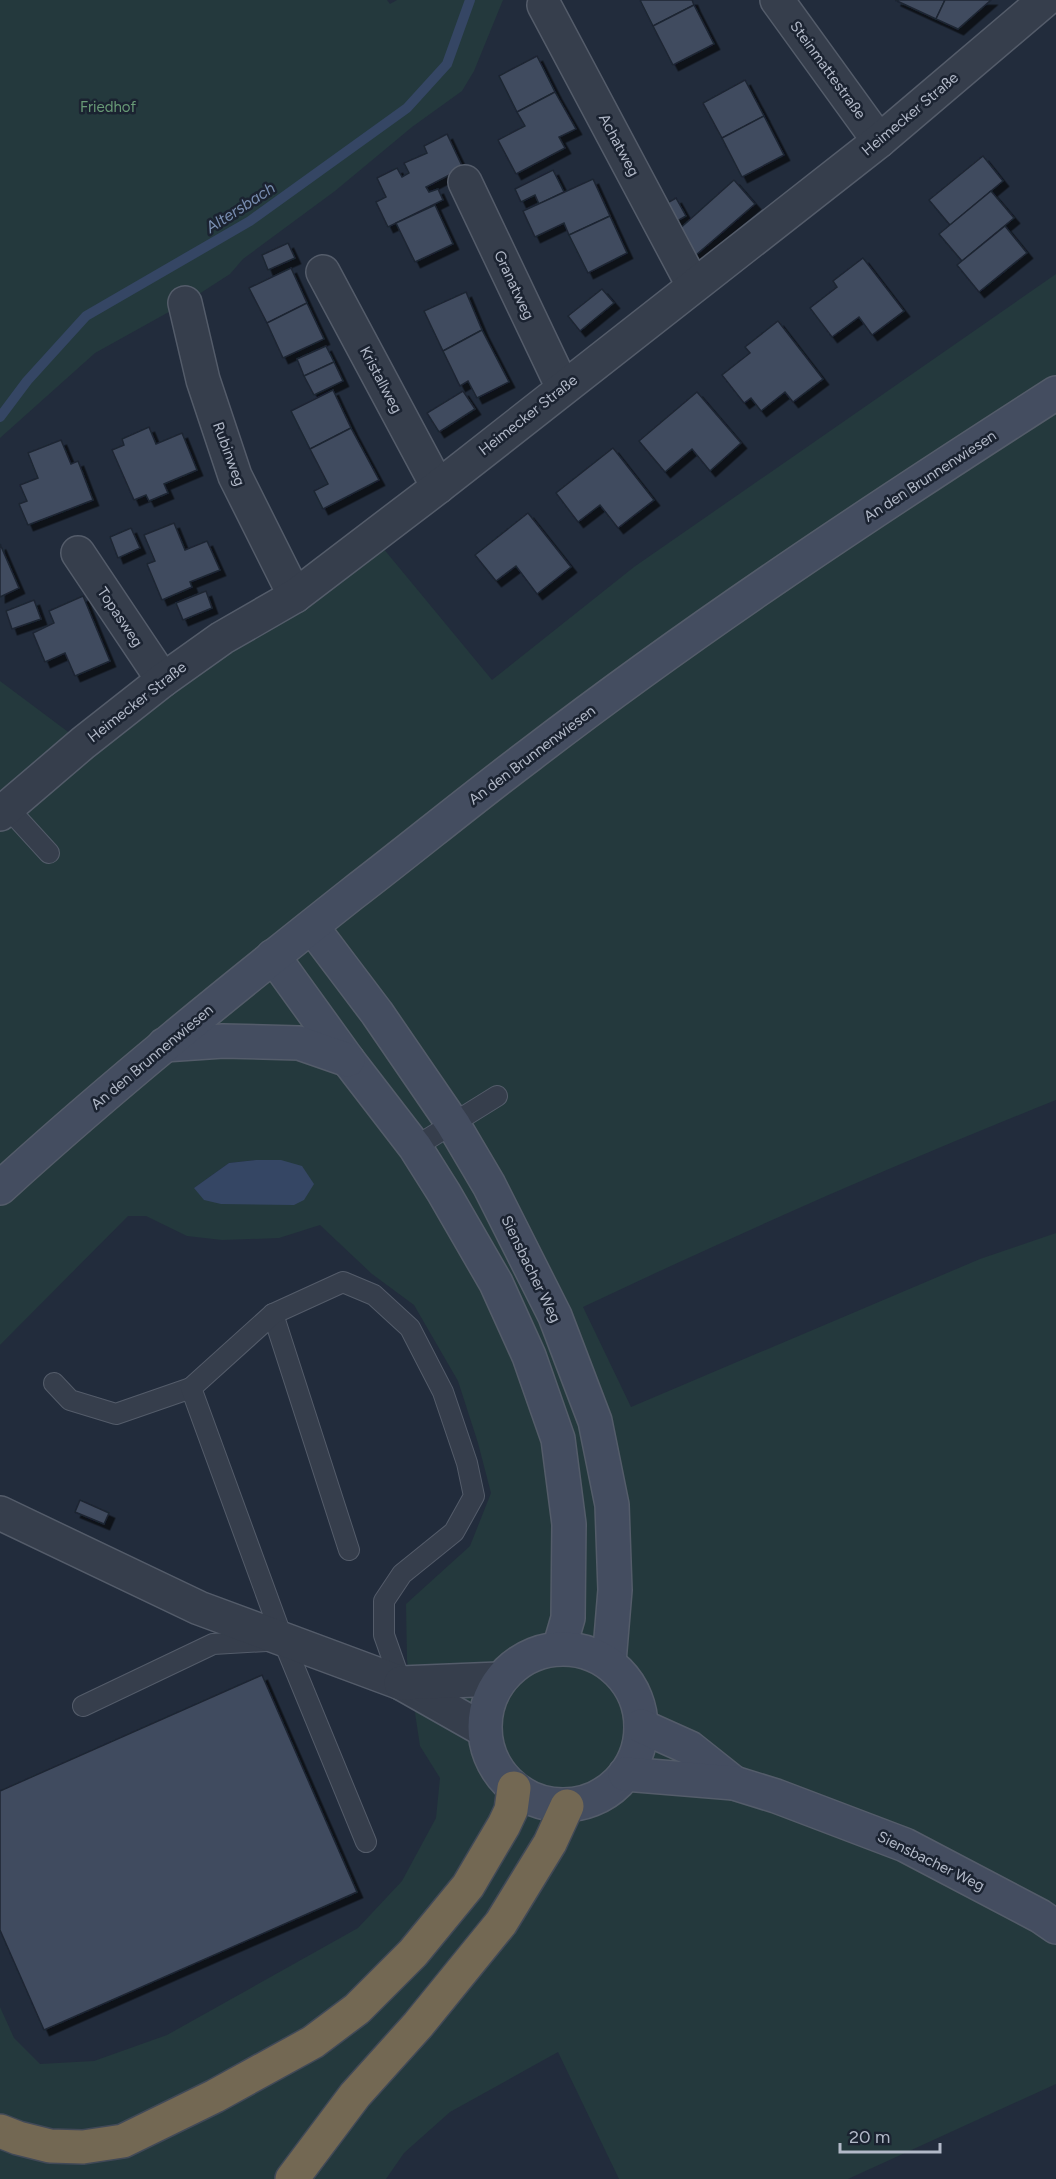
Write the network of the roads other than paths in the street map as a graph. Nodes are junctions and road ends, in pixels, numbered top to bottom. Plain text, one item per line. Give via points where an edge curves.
1 (777, 0) edge
2 (1045, 0) edge
3 (544, 5) dead end
4 (879, 141) junction
5 (465, 182) dead end
6 (323, 272) dead end
7 (693, 285) junction
8 (185, 303) dead end
9 (563, 388) junction
10 (1056, 393) edge
11 (438, 487) junction
12 (78, 554) dead end
13 (296, 596) junction
14 (163, 680) junction
15 (4, 810) edge
16 (49, 853) dead end
17 (312, 927) junction
18 (273, 956) junction
19 (164, 1045) junction
20 (348, 1060) junction
21 (497, 1096) dead end
22 (453, 1124) junction
23 (415, 1147) junction
24 (0, 1188) edge
25 (273, 1314) junction
26 (54, 1383) dead end
27 (191, 1388) junction
28 (0, 1513) edge
29 (349, 1550) dead end
30 (283, 1640) junction
31 (559, 1649) junction
32 (609, 1662) junction
33 (500, 1679) junction
34 (401, 1683) junction
35 (83, 1706) dead end
36 (641, 1726) junction
37 (484, 1730) junction
38 (626, 1774) junction
39 (734, 1783) junction
40 (514, 1788) junction
41 (567, 1806) junction
42 (366, 1842) dead end
43 (1056, 1927) edge
44 (0, 2131) edge
45 (292, 2179) edge

1 - 4 street, Steinmattestraße
2 - 4 street, Heimecker Straße
3 - 7 street, Achatweg
4 - 7 street, Heimecker Straße
5 - 9 street, Granatweg
6 - 11 street, Kristallweg
7 - 9 street, Heimecker Straße
8 - 13 street, Rubinweg via 203,380 235,476
9 - 11 street, Heimecker Straße
10 - 17 street, An den Brunnenwiesen via 932,472 679,646 531,754
11 - 13 street, Heimecker Straße
12 - 14 street, Topasweg
13 - 14 street, Heimecker Straße via 222,638
14 - 15 street, Heimecker Straße
15 - 16 lane
17 - 18 street, An den Brunnenwiesen
17 - 22 street, Siensbacher Weg
18 - 19 street, An den Brunnenwiesen
18 - 20 street
19 - 20 street via 223,1041 299,1043
19 - 24 street, An den Brunnenwiesen
20 - 23 street
21 - 22 lane
22 - 23 lane
22 - 32 street, Siensbacher Weg via 533,1269 595,1420 612,1505 615,1590
23 - 31 street via 496,1283 529,1356 558,1439 569,1524 568,1618
25 - 27 lane
25 - 29 lane
25 - 34 lane via 343,1282 374,1295 410,1328 443,1392 474,1497 454,1532 402,1574 384,1601 384,1635
26 - 27 lane via 70,1400 116,1414
27 - 30 lane
28 - 30 street via 199,1608
30 - 34 street
30 - 35 lane via 213,1644
30 - 42 lane
31 - 32 street via 586,1652
31 - 33 street via 514,1664
32 - 36 street via 636,1699
33 - 34 street
33 - 37 street via 488,1701
34 - 37 street
36 - 38 street via 637,1753
36 - 39 street, Siensbacher Weg via 690,1748
37 - 40 street via 489,1756 503,1779
38 - 39 street, Siensbacher Weg
38 - 41 street via 594,1800
39 - 43 street, Siensbacher Weg via 905,1845
40 - 41 street via 540,1803
40 - 44 highway via 512,1810 468,1886 413,1953 357,2009 313,2042 123,2141 83,2147 50,2146
41 - 45 highway via 550,1843 501,1923 426,2016 355,2095

